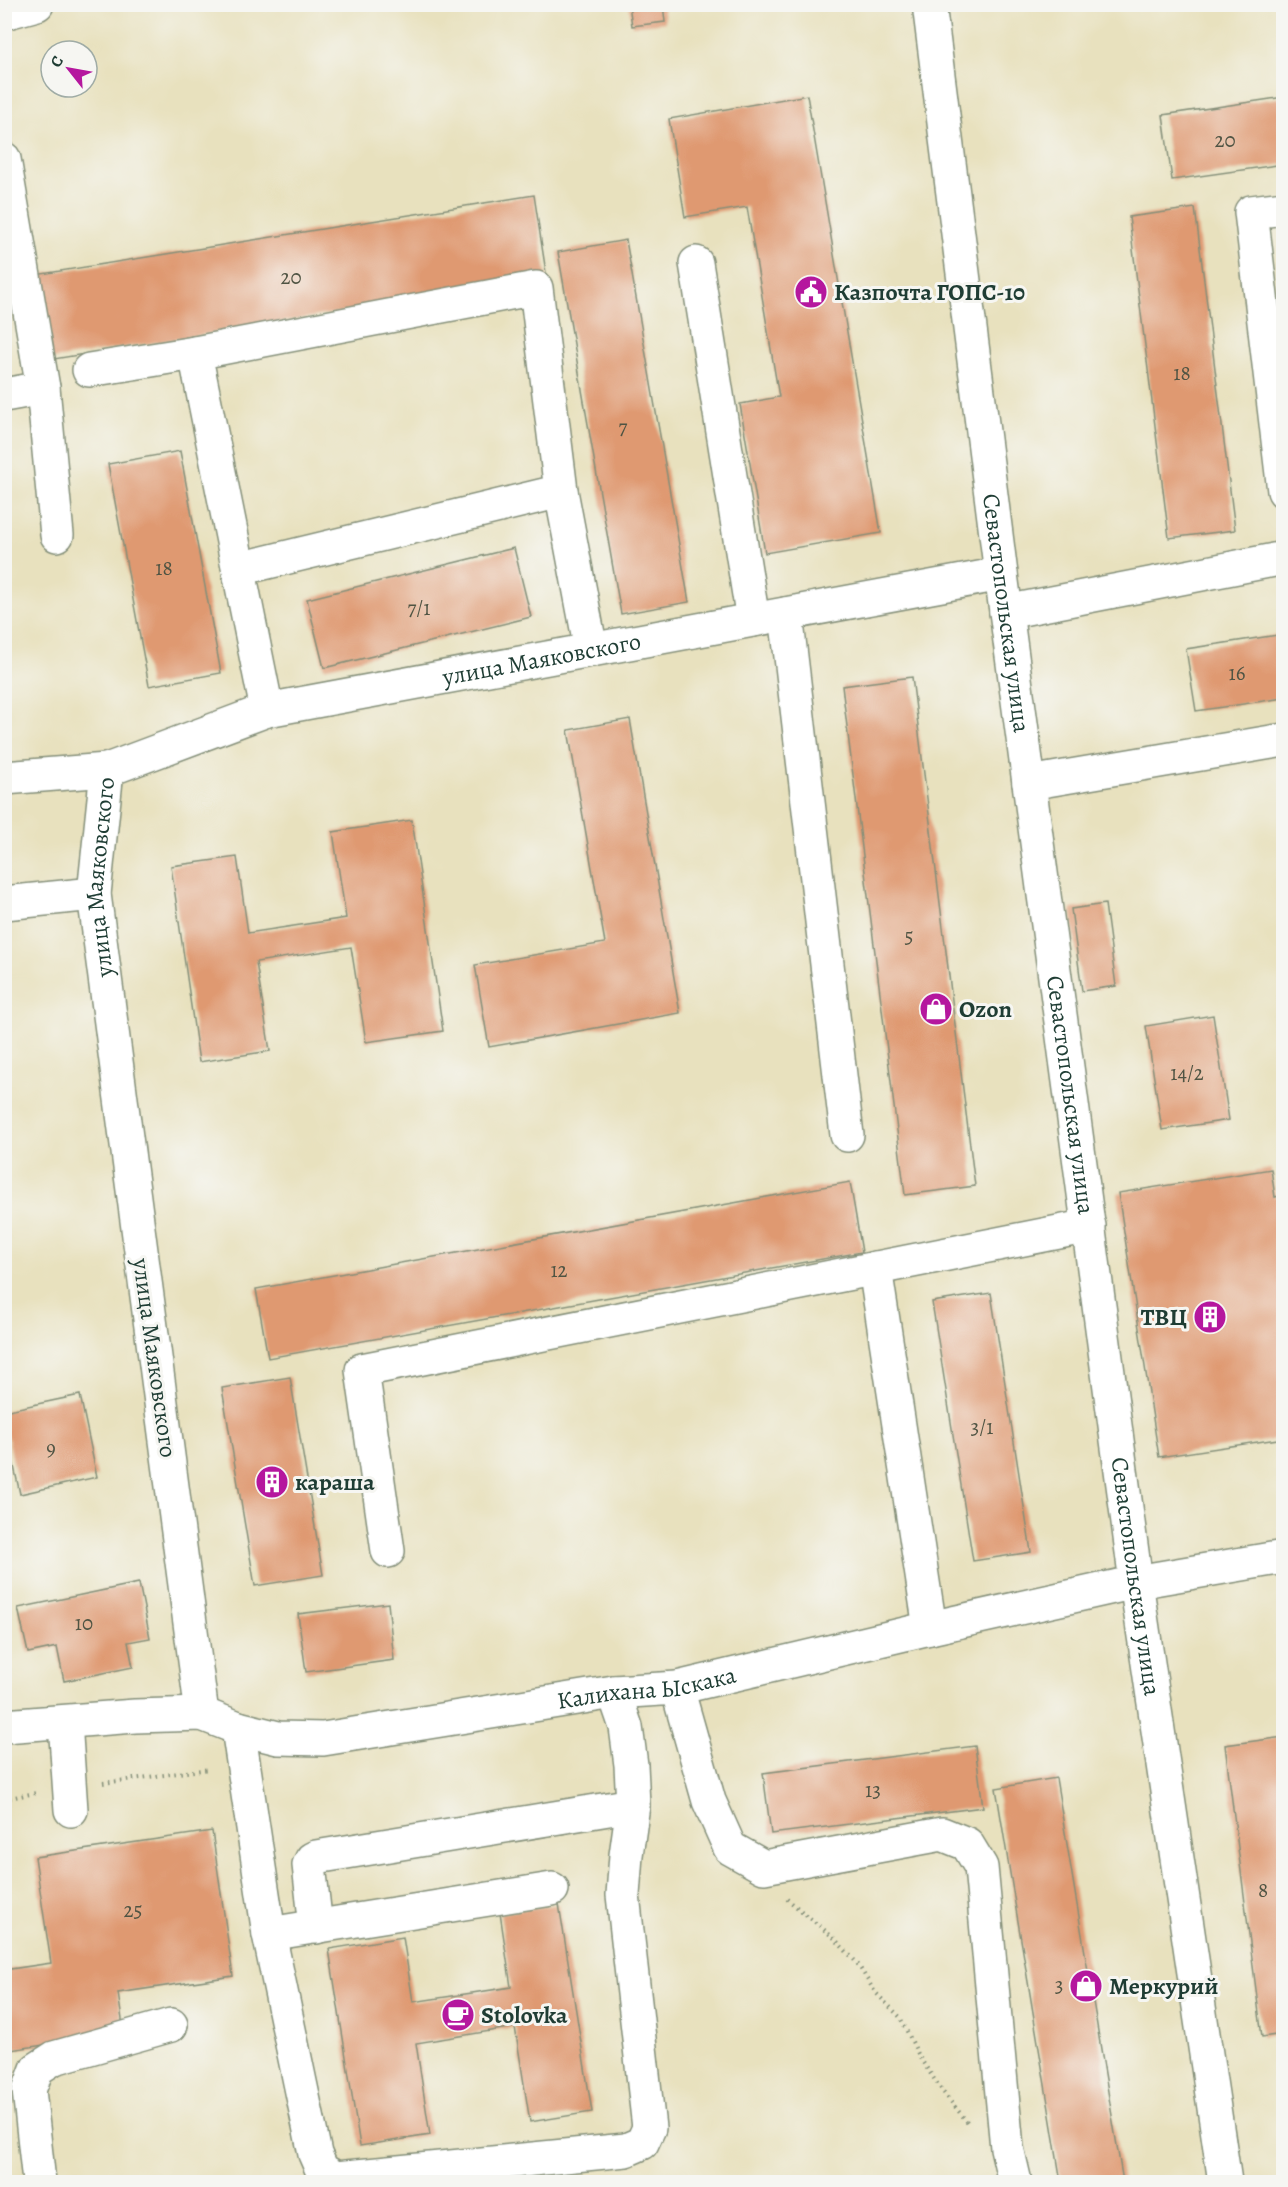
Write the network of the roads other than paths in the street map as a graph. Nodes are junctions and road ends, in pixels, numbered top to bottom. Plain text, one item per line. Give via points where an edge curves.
1 (37, 4) edge
2 (929, 4) edge
3 (4, 13) edge
4 (4, 159) edge
5 (1284, 208) edge
6 (696, 263) dead end
7 (195, 353) junction
8 (90, 370) dead end
9 (43, 388) junction
10 (4, 395) edge
11 (561, 491) junction
12 (1284, 492) edge
13 (57, 535) dead end
14 (1284, 558) edge
15 (239, 569) junction
16 (1001, 574) junction
17 (1006, 612) junction
18 (786, 614) junction
19 (753, 620) junction
20 (591, 650) junction
21 (267, 710) junction
22 (1282, 744) edge
23 (107, 770) junction
24 (4, 778) edge
25 (1029, 783) junction
26 (94, 894) junction
27 (4, 903) edge
28 (848, 1135) dead end
29 (1089, 1226) junction
30 (876, 1268) junction
31 (388, 1551) dead end
32 (1284, 1557) edge
33 (1136, 1582) junction
34 (930, 1628) junction
35 (677, 1688) junction
36 (614, 1692) junction
37 (202, 1714) junction
38 (65, 1722) junction
39 (4, 1726) edge
40 (238, 1728) junction
41 (70, 1799) road end
42 (633, 1805) junction
43 (552, 1888) dead end
44 (316, 1927) junction
45 (269, 1934) junction
46 (171, 2025) dead end
47 (39, 2182) edge
48 (1016, 2182) edge
49 (1225, 2182) edge

1 - 3 street
2 - 16 street, Севастопольская улица
4 - 9 street
5 - 12 street via 1251,212
6 - 19 street
7 - 8 street
7 - 11 street via 536,288
7 - 15 street
9 - 10 street
9 - 13 street
11 - 15 street
11 - 20 street
14 - 17 street
15 - 21 street
16 - 17 street, Севастопольская улица
16 - 18 street, улица Маяковского
17 - 25 street, Севастопольская улица
18 - 19 street, улица Маяковского
18 - 28 street
19 - 20 street, улица Маяковского
20 - 21 street, улица Маяковского
21 - 23 street, улица Маяковского
22 - 25 street
23 - 24 street
23 - 26 street, улица Маяковского
25 - 29 street, Севастопольская улица
26 - 27 street
26 - 37 street, улица Маяковского
29 - 30 street
29 - 33 street, Севастопольская улица
30 - 31 street via 362,1370
30 - 34 street
32 - 33 street, Калихана Ыскака
33 - 34 street, Калихана Ыскака
33 - 49 street, Севастопольская улица
34 - 35 street, Калихана Ыскака
35 - 36 street, Калихана Ыскака
35 - 48 street via 709,1801 730,1848 764,1867 942,1834 967,1844 981,1868 1007,2148
36 - 40 street, Калихана Ыскака via 324,1739 278,1738
36 - 42 street via 626,1727
37 - 38 street, Калихана Ыскака
37 - 40 street, Калихана Ыскака
38 - 39 street, Калихана Ыскака
38 - 41 street
40 - 45 street
42 - 44 street via 316,1857 309,1865
42 - 45 street via 623,1895 649,2128 642,2143 626,2150 336,2178 322,2170 315,2154
43 - 44 street
44 - 45 street
46 - 47 street via 54,2058 37,2069 28,2090

